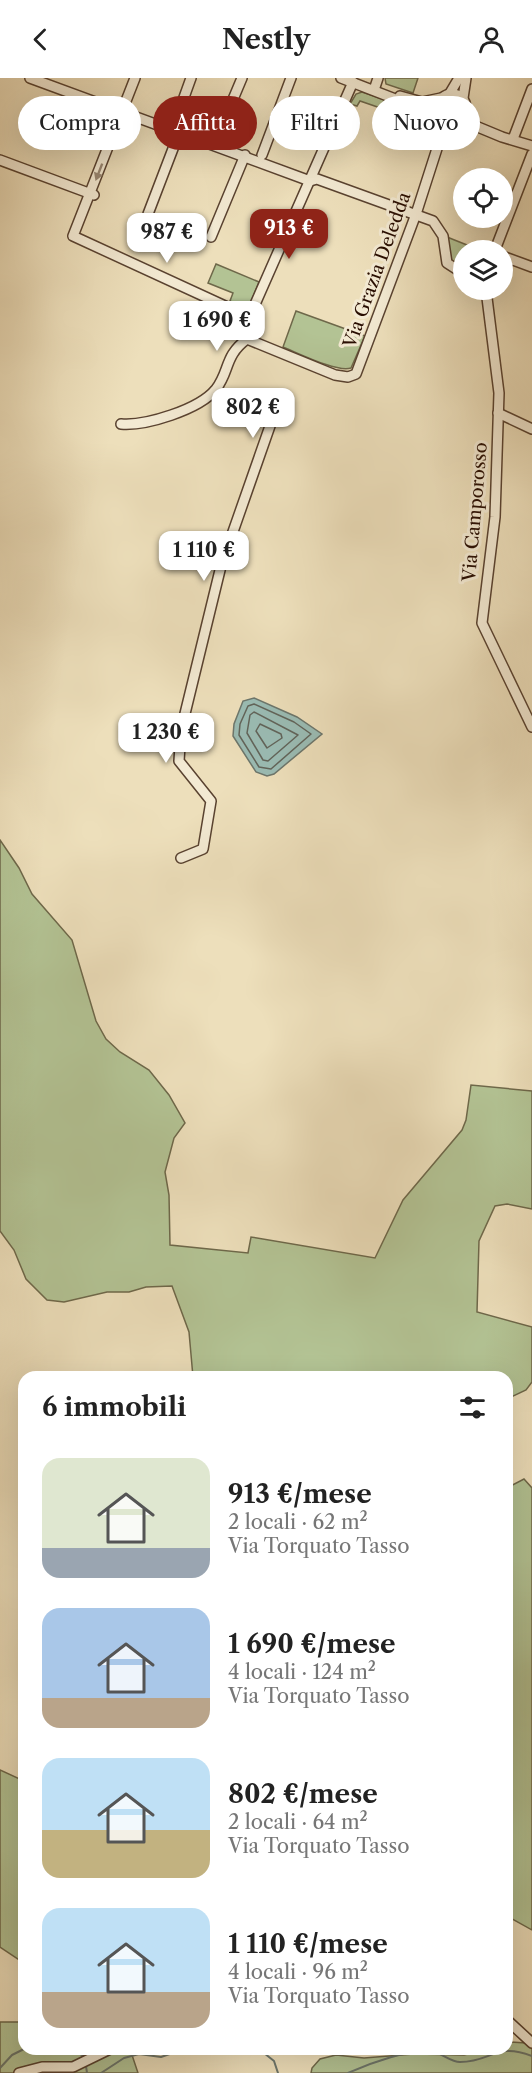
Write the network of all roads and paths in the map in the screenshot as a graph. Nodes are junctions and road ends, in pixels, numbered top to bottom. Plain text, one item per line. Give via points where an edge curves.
1 (30, 78) edge
2 (135, 78) edge
3 (190, 78) edge
4 (242, 78) edge
5 (291, 78) edge
6 (341, 78) edge
7 (378, 78) edge
8 (459, 78) edge
9 (466, 78) edge
10 (353, 82) junction
11 (532, 89) edge
12 (376, 90) junction
13 (450, 93) junction
14 (79, 96) edge
15 (128, 96) edge
16 (184, 96) edge
17 (234, 96) edge
18 (389, 96) edge
19 (399, 96) edge
20 (445, 96) edge
21 (454, 96) edge
22 (465, 96) edge
23 (480, 122) edge
24 (480, 128) edge
25 (513, 139) junction
26 (532, 146) edge
27 (108, 150) edge
28 (172, 150) edge
29 (230, 150) edge
30 (437, 150) edge
31 (532, 154) edge
32 (245, 155) junction
33 (262, 155) dead end
34 (0, 160) edge
35 (310, 181) junction
36 (92, 194) junction
37 (148, 214) dead end
38 (416, 214) junction
39 (211, 237) dead end
40 (499, 240) edge
41 (513, 260) edge
42 (453, 267) edge
43 (532, 267) edge
44 (487, 300) edge
45 (249, 317) junction
46 (247, 339) junction
47 (217, 389) junction
48 (498, 413) junction
49 (121, 424) dead end
50 (532, 429) edge
51 (532, 727) edge
52 (181, 858) dead end
53 (513, 2026) edge
54 (532, 2043) edge
55 (95, 2055) edge
56 (19, 2073) edge

1 - 14 street
2 - 15 street
3 - 16 street
4 - 17 street
5 - 33 street
6 - 10 street
7 - 12 street
8 - 13 street
9 - 22 street
10 - 12 street
10 - 35 street
11 - 25 street
12 - 18 street
12 - 19 street
13 - 20 street
13 - 21 street
23 - 25 street
24 - 25 street
25 - 26 street
27 -> 36 street
28 - 37 street
29 - 32 street
30 - 38 street, Via Grazia Deledda
31 - 40 street
32 - 35 street
32 - 39 street
34 - 36 street
35 - 38 street via 318,179
35 - 45 street
36 - 45 street via 73,236
38 - 42 street via 438,226 447,263
38 - 46 street, Via Grazia Deledda via 356,374 334,375
41 - 43 street
44 - 48 street, Via Camporosso
45 - 46 street via 245,327
46 - 47 street via 234,348
47 - 49 street via 156,420
47 - 52 street via 267,419 270,426 221,566 181,730 179,761 211,801 203,849
48 - 50 street
48 - 51 street, Via Camporosso via 495,517 482,623
53 - 54 street
55 - 56 street via 73,2067 42,2067

